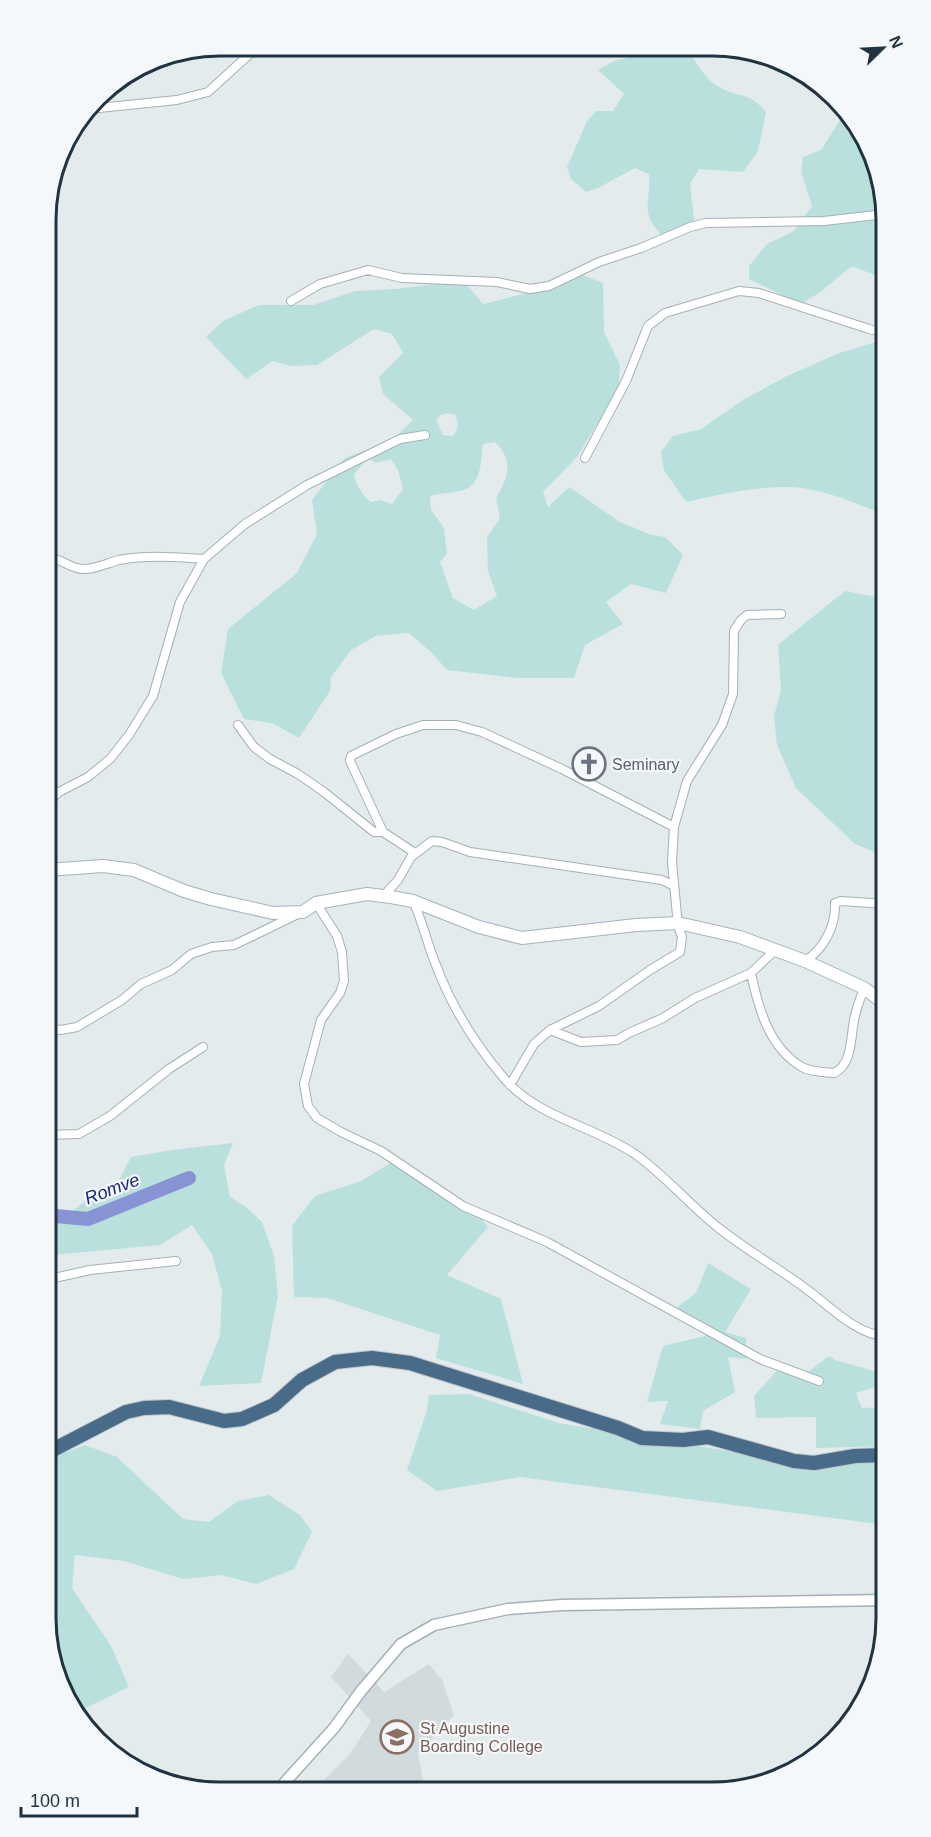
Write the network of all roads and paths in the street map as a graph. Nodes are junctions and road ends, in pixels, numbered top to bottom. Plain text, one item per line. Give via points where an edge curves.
1 (248, 56) edge
2 (99, 108) edge
3 (876, 215) edge
4 (291, 301) dead end
5 (876, 331) edge
6 (425, 435) dead end
7 (585, 458) dead end
8 (56, 559) edge
9 (204, 559) junction
10 (782, 614) dead end
11 (238, 725) dead end
12 (56, 795) edge
13 (674, 827) junction
14 (382, 832) junction
15 (416, 853) junction
16 (56, 869) edge
17 (674, 886) junction
18 (391, 897) junction
19 (413, 901) junction
20 (316, 903) junction
21 (876, 903) edge
22 (303, 912) junction
23 (678, 922) junction
24 (774, 951) junction
25 (804, 961) junction
26 (752, 973) junction
27 (864, 988) junction
28 (875, 997) edge
29 (55, 1029) edge
30 (550, 1029) junction
31 (203, 1047) dead end
32 (510, 1085) junction
33 (55, 1135) edge
34 (176, 1261) dead end
35 (55, 1278) edge
36 (875, 1335) edge
37 (819, 1381) dead end
38 (55, 1449) edge
39 (875, 1455) edge
40 (875, 1600) edge
41 (285, 1782) edge

1 - 2 street via 208,92 177,100
3 - 4 street via 824,222 690,227 549,286 530,289 497,282 402,278 368,270 320,284
5 - 7 street via 759,293 739,291 665,313 648,326 626,381
6 - 9 street via 400,438 307,485 245,524
8 - 9 street via 83,569 143,557
9 - 12 street via 180,602 153,696 129,735 111,759
10 - 13 street via 747,615 735,631 733,694 722,725 687,781
11 - 14 street via 254,747 270,759 324,792 374,832
13 - 14 street via 482,732 456,725 423,725 351,756
13 - 17 street
14 - 15 street
15 - 17 street via 432,841 442,842 470,852 662,880
15 - 18 street via 388,891
16 - 22 main road via 103,866 134,870 211,899 273,913
17 - 23 street
18 - 19 main road
18 - 20 main road via 367,894
19 - 23 main road via 480,927 522,938
19 - 32 street via 447,990 469,1030
20 - 22 main road
20 - 37 street via 337,936 344,981 321,1020 304,1084 308,1106 317,1118 381,1150 463,1206 547,1242 760,1359
21 - 25 street via 835,903 836,915 826,938 816,954
22 - 29 street via 234,945 191,954 172,970 141,984 78,1027
23 - 24 main road via 740,937
23 - 30 street via 681,952 599,1006
24 - 25 main road
24 - 26 street
25 - 27 main road
26 - 27 street via 758,1003 770,1032 787,1054 803,1068 834,1073 839,1071 851,1048 854,1016
26 - 30 street via 617,1040 581,1041
27 - 28 main road
30 - 32 street via 534,1044
31 - 33 street via 110,1116 79,1134
32 - 36 street via 537,1107 606,1137 636,1155 720,1229 852,1324
34 - 35 street
38 - 39 highway via 126,1412 144,1408 169,1407 224,1421 242,1419 274,1406 302,1380 335,1362 372,1358 410,1363 642,1438 708,1437 814,1463
40 - 41 street via 562,1605 508,1609 434,1625 401,1644

